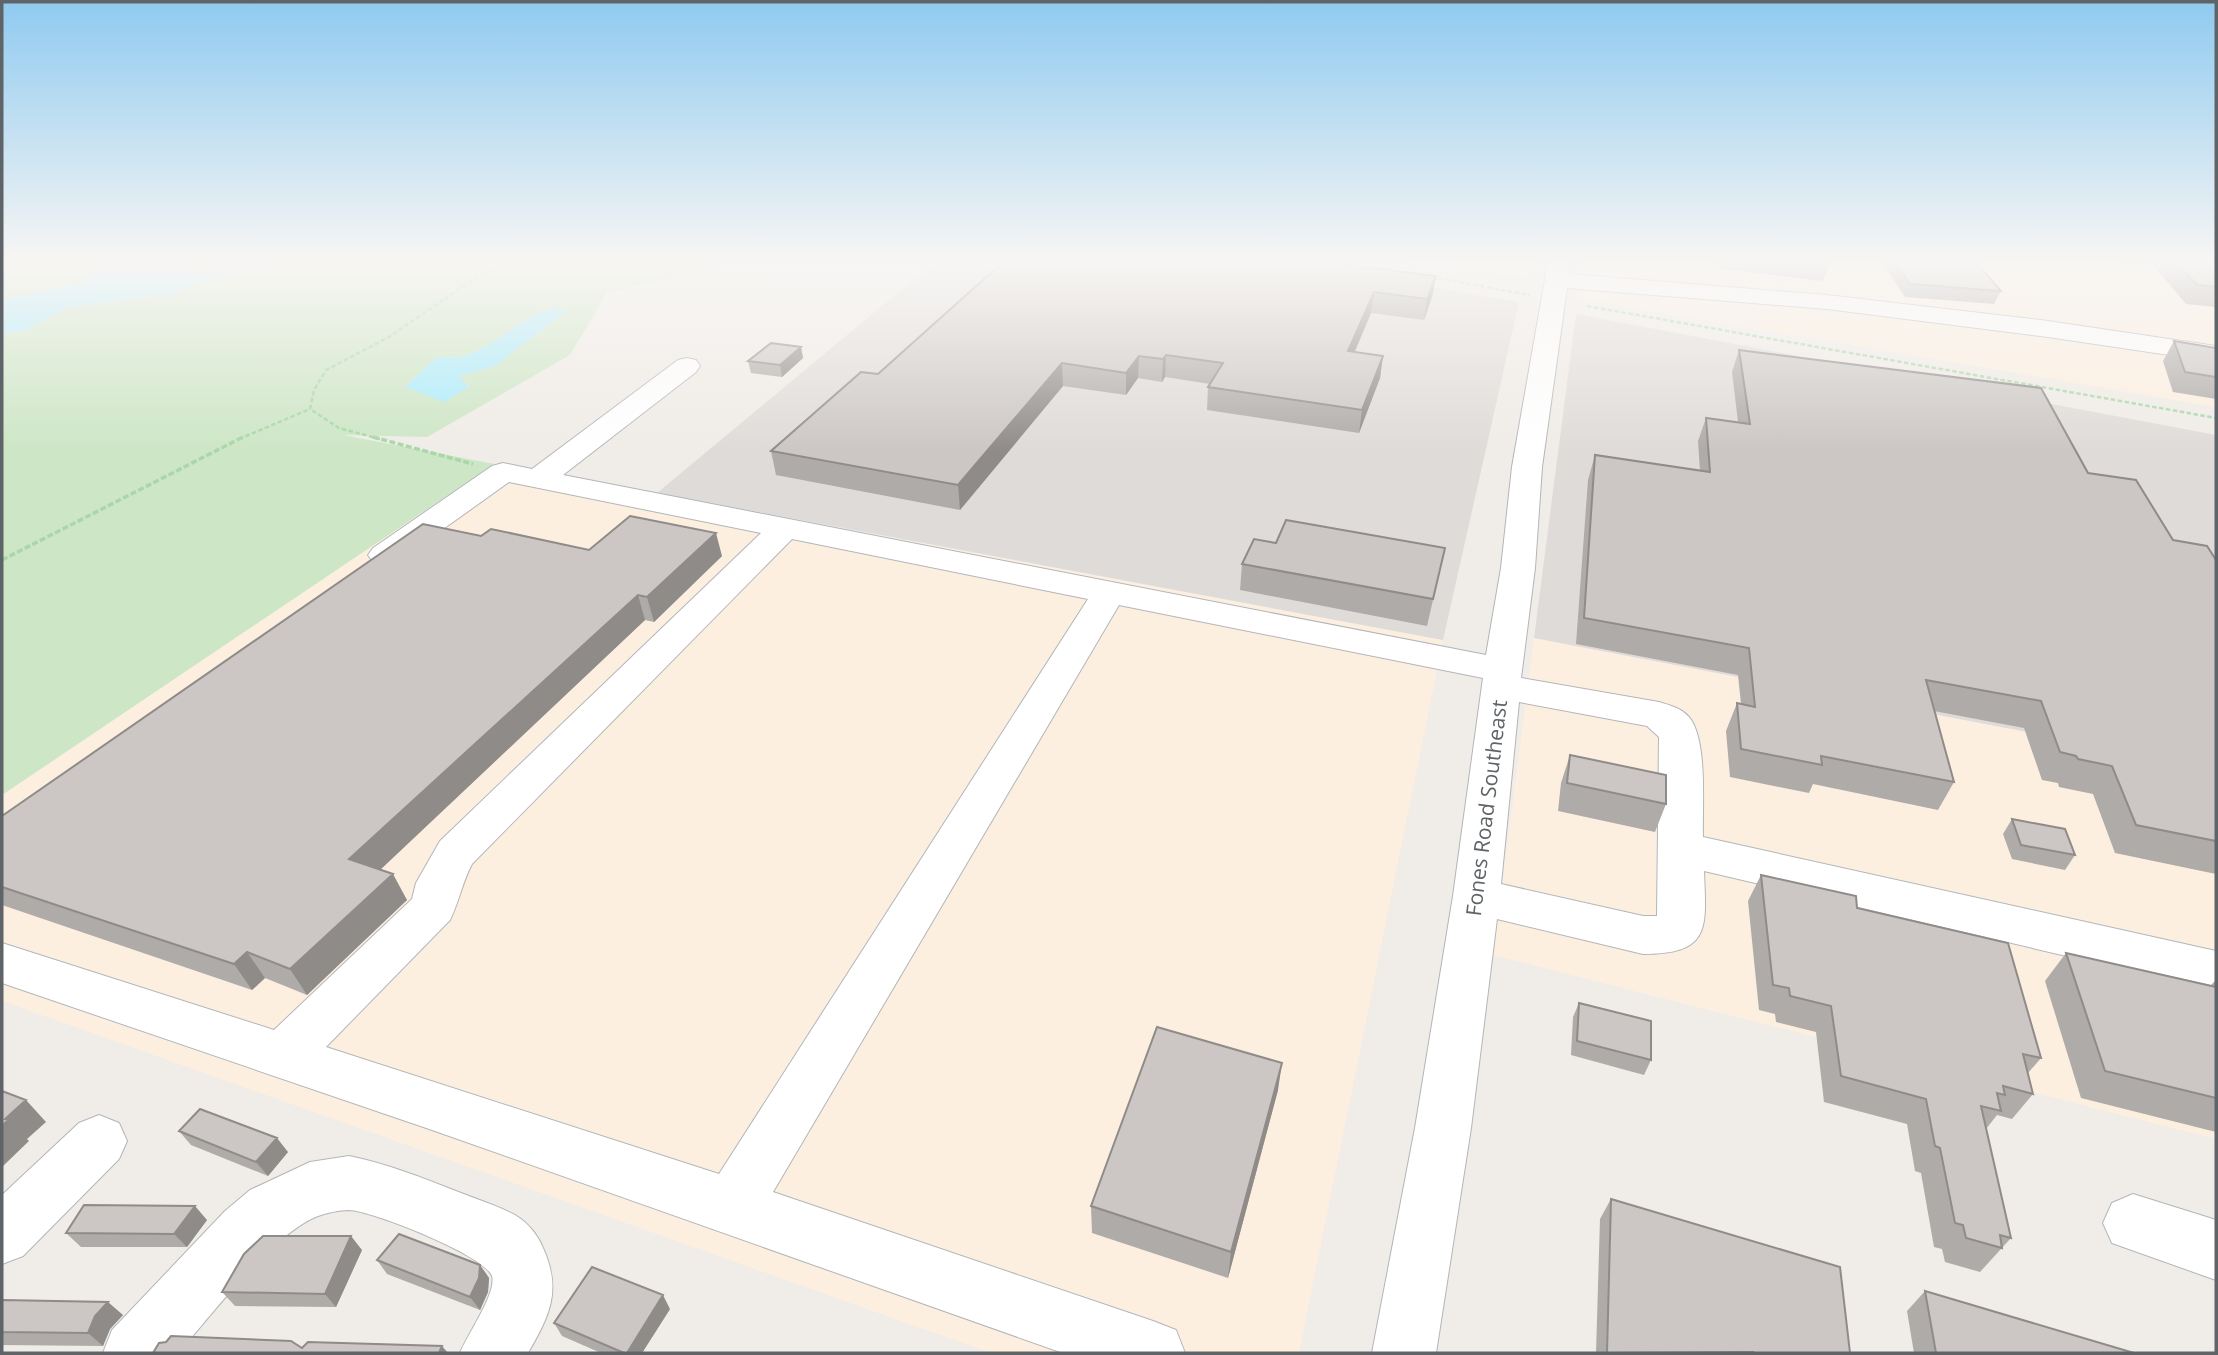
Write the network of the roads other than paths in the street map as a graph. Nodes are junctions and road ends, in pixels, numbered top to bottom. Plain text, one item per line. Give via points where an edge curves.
1 (1550, 325) edge
2 (2024, 325) edge
3 (2216, 354) edge
4 (687, 366) dead end
5 (538, 478) junction
6 (786, 527) junction
7 (355, 576) edge
8 (1110, 591) junction
9 (1502, 678) junction
10 (1681, 849) junction
11 (1476, 896) junction
12 (2, 963) edge
13 (2216, 971) edge
14 (284, 1055) junction
15 (99, 1141) dead end
16 (732, 1206) junction
17 (2133, 1223) dead end
18 (2, 1235) edge
19 (2216, 1250) edge
20 (135, 1353) edge
21 (492, 1353) edge
22 (1153, 1353) edge
23 (1404, 1353) edge

1 - 9 street, Fones Road Southeast via 1527,467
2 - 3 street
4 - 5 street
5 - 6 street
5 - 7 street via 503,472
6 - 8 street
6 - 14 street via 456,853 439,883 433,907
8 - 9 street
8 - 16 street
9 - 10 street via 1659,715 1673,724 1679,737
9 - 11 street, Fones Road Southeast
10 - 11 street via 1682,923 1666,934 1643,935
10 - 13 street
11 - 23 street, Fones Road Southeast via 1443,1128
12 - 14 street
14 - 16 street
15 - 18 street
16 - 22 street
17 - 19 street
20 - 21 street via 246,1231 271,1210 310,1190 349,1183 390,1192 496,1237 510,1249 520,1262 522,1300

